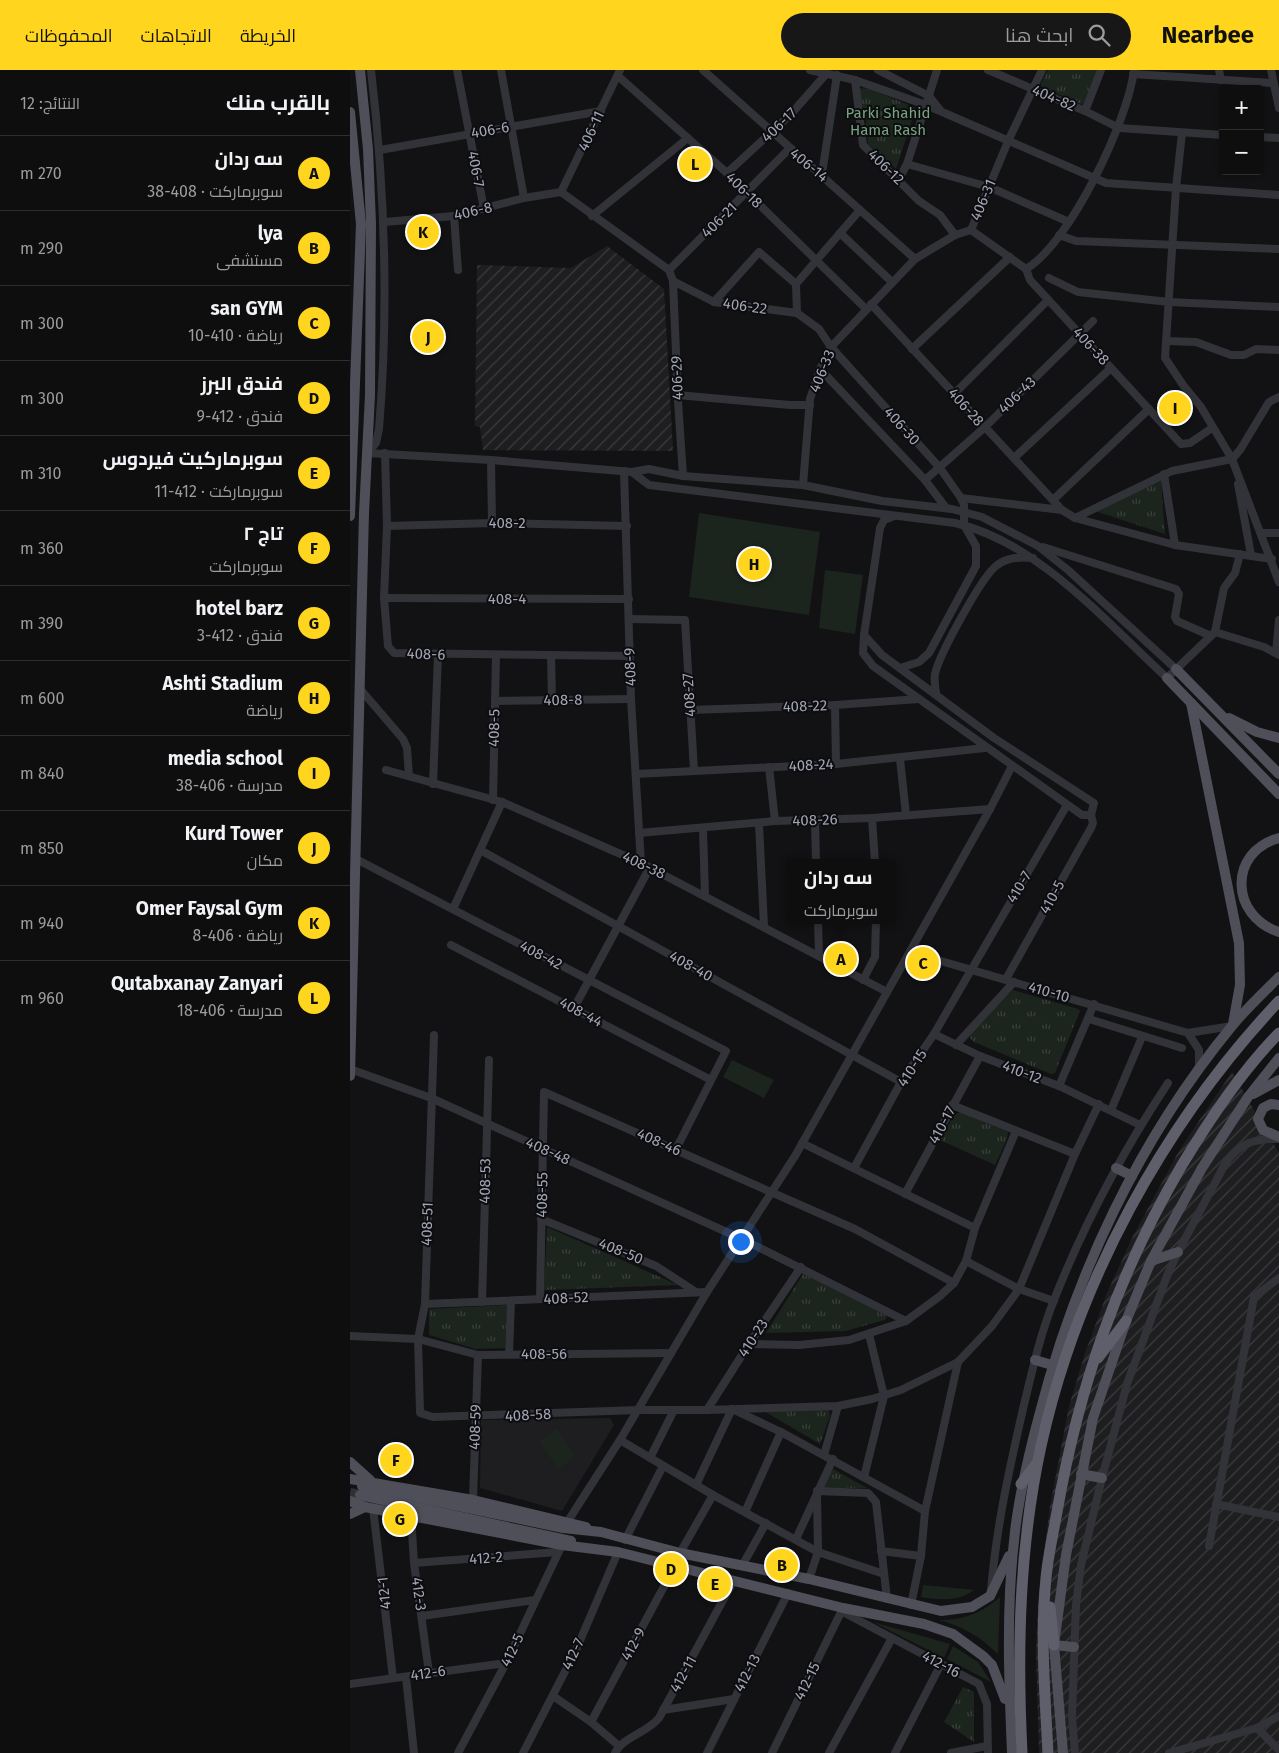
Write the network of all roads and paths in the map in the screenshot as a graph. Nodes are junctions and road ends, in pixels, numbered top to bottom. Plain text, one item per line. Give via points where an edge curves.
1 (360, 70) edge
2 (371, 70) edge
3 (457, 70) edge
4 (501, 70) edge
5 (704, 70) edge
6 (810, 70) edge
7 (878, 70) edge
8 (937, 70) edge
9 (988, 70) edge
10 (1042, 70) edge
11 (1101, 70) edge
12 (1219, 70) edge
13 (1270, 70) edge
14 (1134, 72) edge
15 (619, 73) edge
16 (827, 73) junction
17 (837, 75) junction
18 (855, 80) junction
19 (1221, 80) junction
20 (1273, 83) junction
21 (1034, 89) junction
22 (929, 96) junction
23 (1278, 96) edge
24 (926, 105) junction
25 (1279, 108) edge
26 (601, 111) junction
27 (942, 111) junction
28 (1085, 111) junction
29 (350, 112) edge
30 (511, 126) junction
31 (1119, 128) junction
32 (771, 133) junction
33 (1182, 133) junction
34 (469, 134) junction
35 (1219, 135) edge
36 (1264, 137) edge
37 (688, 138) junction
38 (1279, 138) edge
39 (1009, 139) junction
40 (790, 149) junction
41 (380, 150) junction
42 (907, 164) junction
43 (727, 173) junction
44 (822, 174) junction
45 (1094, 177) junction
46 (899, 179) junction
47 (989, 187) junction
48 (1176, 188) junction
49 (561, 192) junction
50 (746, 192) junction
51 (1279, 195) edge
52 (524, 198) junction
53 (484, 209) junction
54 (860, 210) junction
55 (454, 216) junction
56 (592, 216) junction
57 (384, 222) junction
58 (1069, 222) junction
59 (971, 230) junction
60 (840, 233) junction
61 (956, 235) junction
62 (1059, 235) junction
63 (1172, 245) junction
64 (1279, 249) edge
65 (1010, 257) junction
66 (915, 259) junction
67 (816, 261) junction
68 (1026, 269) junction
69 (458, 270) dead end
70 (669, 270) junction
71 (1049, 278) dead end
72 (673, 281) junction
73 (892, 282) junction
74 (796, 284) junction
75 (1048, 300) junction
76 (714, 302) junction
77 (1169, 302) junction
78 (868, 306) junction
79 (1279, 307) edge
80 (797, 313) junction
81 (1093, 321) dead end
82 (1080, 334) junction
83 (1166, 341) junction
84 (831, 347) junction
85 (912, 349) junction
86 (1279, 350) edge
87 (1112, 368) junction
88 (820, 369) junction
89 (353, 372) edge
90 (954, 394) junction
91 (677, 395) junction
92 (1279, 397) edge
93 (810, 405) junction
94 (1149, 409) junction
95 (984, 428) junction
96 (1212, 428) junction
97 (367, 453) junction
98 (385, 453) junction
99 (1014, 458) junction
100 (1232, 459) junction
101 (491, 460) junction
102 (940, 468) junction
103 (1235, 468) junction
104 (624, 471) junction
105 (632, 472) junction
106 (1164, 474) junction
107 (683, 476) junction
108 (925, 480) junction
109 (803, 485) junction
110 (351, 491) edge
111 (961, 498) junction
112 (1053, 500) junction
113 (946, 508) junction
114 (1062, 510) junction
115 (964, 512) junction
116 (872, 513) junction
117 (350, 516) edge
118 (896, 516) junction
119 (1075, 518) junction
120 (492, 523) junction
121 (964, 525) junction
122 (388, 526) junction
123 (627, 526) junction
124 (880, 528) junction
125 (364, 530) junction
126 (1261, 533) junction
127 (1279, 533) edge
128 (1038, 546) junction
129 (1174, 546) junction
130 (1240, 554) junction
131 (1251, 555) junction
132 (1034, 558) junction
133 (1272, 559) junction
134 (1277, 570) edge
135 (1279, 582) edge
136 (962, 594) junction
137 (384, 598) junction
138 (629, 599) junction
139 (972, 600) junction
140 (629, 619) junction
141 (1279, 620) edge
142 (1213, 634) junction
143 (864, 635) junction
144 (1278, 654) edge
145 (438, 655) junction
146 (551, 655) junction
147 (882, 655) junction
148 (496, 656) junction
149 (630, 656) junction
150 (869, 663) junction
151 (900, 668) junction
152 (1176, 669) junction
153 (1167, 678) junction
154 (361, 690) junction
155 (936, 693) junction
156 (631, 699) junction
157 (919, 699) junction
158 (552, 700) junction
159 (495, 702) junction
160 (1191, 703) junction
161 (835, 705) junction
162 (690, 710) junction
163 (1224, 716) junction
164 (1279, 738) edge
165 (985, 748) junction
166 (900, 759) junction
167 (836, 764) junction
168 (1012, 766) junction
169 (769, 767) junction
170 (386, 770) dead end
171 (694, 770) junction
172 (636, 774) junction
173 (1279, 774) edge
174 (409, 776) junction
175 (433, 784) junction
176 (1279, 794) edge
177 (493, 800) junction
178 (502, 802) junction
179 (1068, 805) junction
180 (990, 809) junction
181 (906, 815) junction
182 (1092, 815) junction
183 (872, 818) junction
184 (775, 821) junction
185 (815, 821) junction
186 (759, 824) junction
187 (703, 829) junction
188 (639, 833) junction
189 (1279, 838) edge
190 (480, 850) junction
191 (356, 859) junction
192 (816, 859) edge
193 (875, 859) edge
194 (641, 863) junction
195 (650, 867) junction
196 (706, 895) junction
197 (453, 909) junction
198 (818, 924) edge
199 (876, 924) edge
200 (618, 926) junction
201 (764, 926) junction
202 (1279, 932) edge
203 (450, 945) dead end
204 (910, 952) junction
205 (819, 955) junction
206 (970, 969) junction
207 (1279, 977) edge
208 (1006, 979) junction
209 (590, 980) junction
210 (863, 980) junction
211 (1014, 982) junction
212 (887, 992) junction
213 (1279, 1001) edge
214 (1094, 1004) junction
215 (574, 1008) junction
216 (1089, 1019) junction
217 (1232, 1026) junction
218 (1188, 1033) junction
219 (934, 1034) junction
220 (1279, 1034) edge
221 (434, 1035) dead end
222 (1142, 1037) junction
223 (956, 1045) junction
224 (1182, 1048) dead end
225 (852, 1055) junction
226 (980, 1056) junction
227 (1279, 1058) edge
228 (489, 1060) dead end
229 (350, 1069) edge
230 (1199, 1071) junction
231 (350, 1076) edge
232 (711, 1080) junction
233 (1279, 1080) edge
234 (901, 1082) junction
235 (1168, 1083) dead end
236 (1059, 1086) junction
237 (544, 1092) joint
238 (1248, 1097) junction
239 (431, 1098) junction
240 (1099, 1104) junction
241 (952, 1105) junction
242 (1279, 1106) edge
243 (1110, 1110) junction
244 (486, 1123) junction
245 (1140, 1125) junction
246 (1016, 1131) junction
247 (1279, 1138) edge
248 (802, 1143) junction
249 (543, 1149) junction
250 (676, 1149) junction
251 (1075, 1154) junction
252 (854, 1168) junction
253 (1116, 1168) junction
254 (1132, 1176) junction
255 (773, 1192) junction
256 (905, 1194) junction
257 (542, 1219) junction
258 (975, 1228) junction
259 (742, 1239) junction
260 (1178, 1252) junction
261 (966, 1261) junction
262 (1151, 1261) junction
263 (801, 1267) junction
264 (1278, 1281) edge
265 (954, 1283) junction
266 (1019, 1288) junction
267 (696, 1292) junction
268 (707, 1292) junction
269 (540, 1299) junction
270 (510, 1301) junction
271 (1054, 1301) junction
272 (482, 1302) junction
273 (425, 1304) junction
274 (906, 1321) junction
275 (1126, 1321) junction
276 (869, 1334) junction
277 (350, 1336) edge
278 (418, 1339) junction
279 (749, 1344) junction
280 (671, 1353) junction
281 (509, 1354) junction
282 (478, 1355) junction
283 (1035, 1360) junction
284 (958, 1362) junction
285 (1052, 1365) junction
286 (1092, 1365) junction
287 (884, 1396) junction
288 (838, 1406) junction
289 (732, 1409) junction
290 (638, 1410) junction
291 (674, 1410) junction
292 (707, 1410) junction
293 (420, 1413) joint
294 (476, 1418) junction
295 (781, 1432) junction
296 (620, 1440) junction
297 (824, 1455) junction
298 (650, 1458) junction
299 (833, 1460) junction
300 (350, 1462) edge
301 (1038, 1462) junction
302 (663, 1466) junction
303 (1081, 1474) junction
304 (864, 1477) junction
305 (1102, 1478) junction
306 (351, 1480) edge
307 (1021, 1484) junction
308 (696, 1485) junction
309 (364, 1487) junction
310 (817, 1491) junction
311 (713, 1495) junction
312 (473, 1500) junction
313 (350, 1501) tunnel mouth
314 (1216, 1504) junction
315 (369, 1507) junction
316 (925, 1511) junction
317 (745, 1512) junction
318 (350, 1514) edge
319 (411, 1516) junction
320 (1279, 1517) edge
321 (568, 1521) junction
322 (766, 1523) junction
323 (601, 1532) junction
324 (796, 1539) junction
325 (625, 1540) junction
326 (1014, 1541) junction
327 (1209, 1546) dead end
328 (560, 1549) junction
329 (595, 1550) junction
330 (881, 1551) junction
331 (618, 1552) junction
332 (818, 1552) junction
333 (680, 1553) junction
334 (921, 1556) junction
335 (414, 1563) junction
336 (675, 1566) junction
337 (742, 1566) junction
338 (884, 1574) junction
339 (1046, 1576) junction
340 (809, 1579) junction
341 (734, 1580) junction
342 (788, 1593) junction
343 (990, 1596) junction
344 (535, 1600) junction
345 (887, 1600) junction
346 (911, 1605) junction
347 (842, 1610) junction
348 (422, 1616) junction
349 (906, 1620) junction
350 (892, 1638) junction
351 (1054, 1645) junction
352 (1074, 1647) junction
353 (506, 1663) junction
354 (941, 1664) junction
355 (429, 1673) junction
356 (406, 1677) junction
357 (393, 1678) junction
358 (350, 1684) edge
359 (553, 1696) junction
360 (734, 1699) junction
361 (663, 1710) junction
362 (1009, 1712) junction
363 (1279, 1716) edge
364 (591, 1722) junction
365 (1257, 1728) junction
366 (988, 1749) edge
367 (617, 1750) edge
368 (1279, 1750) edge
369 (972, 1751) edge
370 (414, 1753) edge
371 (458, 1753) edge
372 (523, 1753) edge
373 (707, 1753) edge
374 (772, 1753) edge
375 (829, 1753) edge
376 (895, 1753) edge
377 (951, 1753) edge
378 (1012, 1753) edge
379 (1022, 1753) edge
380 (1048, 1753) edge
381 (1063, 1753) edge
382 (1075, 1753) edge
383 (1169, 1753) edge

1 - 97 main road via 371,224
2 - 41 street
3 - 34 street, 406-7
4 - 30 street
5 - 32 street, 406-14
6 - 16 street
7 - 22 street
8 - 22 street
9 - 21 street, 404-82
10 - 21 street, 406-31
11 - 28 street
12 - 19 street
13 - 20 street
14 - 19 street
14 - 31 street
15 - 26 street, 406-11
15 - 37 street, 406-18
16 - 17 street
16 - 32 street, 406-17
17 - 18 street
17 - 44 street
18 - 24 street
18 - 46 street, 406-12 via 863,146
19 - 20 street
20 - 23 street
21 - 28 street, 404-82
21 - 39 street, 406-31
22 - 24 street
22 - 27 street
23 - 25 street
24 - 27 street
24 - 42 street
26 - 30 street, 406-6
26 - 49 street, 406-11
27 - 39 street
28 - 31 street, 404-82
29 - 89 main road via 361,224
30 - 34 street, 406-6
30 - 52 street
31 - 33 street
31 - 45 street
32 - 40 street, 406-14
32 - 43 street, 406-17
33 - 35 street
33 - 48 street
34 - 41 street, 406-6
34 - 53 street, 406-7
36 - 38 street
37 - 43 street, 406-18
37 - 56 street
39 - 45 street
39 - 47 street, 406-31
40 - 44 street, 406-14
40 - 50 street, 406-21
41 - 57 street
42 - 46 street
42 - 47 street
43 - 50 street, 406-18
44 - 54 street, 406-14
45 - 48 street via 1106,183
45 - 58 street
46 - 61 street, 406-12 via 919,200 940,215
47 - 58 street
47 - 59 street, 406-31
48 - 51 street
48 - 63 street
49 - 52 street, 406-8
49 - 56 street
50 - 67 street, 406-18
50 - 70 street, 406-21
52 - 53 street, 406-8
53 - 55 street, 406-8
54 - 60 street
54 - 66 street, 406-14
55 - 57 street, 406-8
55 - 69 street
56 - 70 street
57 - 97 street via 379,429 376,443
58 - 62 street
59 - 61 street, 406-31
59 - 65 street, 406-38
60 - 67 street
60 - 73 street
61 - 66 street, 406-31
62 - 63 street via 1076,241
62 - 68 street via 1038,262
63 - 64 street
63 - 77 street
65 - 68 street, 406-38
65 - 85 street
66 - 73 street, 406-33
67 - 74 street
67 - 78 street, 406-18
68 - 75 street, 406-38 via 1030,280
70 - 72 street
71 - 77 street via 1078,292
72 - 76 street, 406-22
72 - 91 street, 406-29
73 - 78 street, 406-33
74 - 76 street via 759,252
74 - 80 street
75 - 82 street, 406-38
75 - 90 street
76 - 80 street, 406-22
77 - 79 street
77 - 83 street
78 - 84 street, 406-33
78 - 85 street, 406-28
80 - 84 street, 406-22 via 818,329
81 - 82 street, 406-43
82 - 87 street, 406-38
82 - 95 street, 406-43
83 - 86 street via 1196,342 1231,355 1244,355 1256,349
83 - 96 street via 1165,358 1201,407
84 - 88 street, 406-33
84 - 102 street, 406-30
85 - 90 street, 406-28
87 - 94 street, 406-38
87 - 99 street
88 - 93 street, 406-33
88 - 108 street, 406-30
89 - 110 main road
90 - 95 street, 406-28
91 - 93 street
91 - 107 street, 406-29
92 - 100 street via 1269,402
93 - 109 street, 406-33
94 - 96 street, 406-38 via 1181,444 1190,443
94 - 112 street
95 - 99 street, 406-28
95 - 102 street, 406-43
96 - 100 street
97 - 98 street
97 - 125 main road
98 - 101 street
98 - 122 street, 408-6
99 - 112 street, 406-28
100 - 103 street
100 - 106 street via 1183,467
101 - 104 street
101 - 120 street
102 - 108 street, 406-43
102 - 111 street, 406-30
103 - 126 street
103 - 131 street
104 - 105 street
104 - 123 street, 408-9
105 - 107 street via 649,469
105 - 116 street via 648,485
106 - 119 street
106 - 129 street
107 - 109 street
108 - 113 street, 406-30
109 - 113 street via 882,501
110 - 117 main road
110 - 125 main road via 360,508
111 - 114 street
111 - 115 street, 406-30
112 - 114 street, 406-28
113 - 115 street
114 - 119 street
115 - 121 street, 406-30
115 - 128 street via 982,516
116 - 118 street
116 - 124 street via 879,520
118 - 121 street
118 - 124 street via 884,520
119 - 129 street
120 - 122 street, 408-2
120 - 123 street, 408-2
121 - 132 street via 996,536
121 - 136 street via 977,552 976,566
122 - 137 street, 408-6
123 - 138 street, 408-9
124 - 143 street
125 - 154 main road
126 - 127 street
126 - 133 street
128 - 142 street via 1176,589 1179,594 1177,621
128 - 152 street via 1096,593
129 - 130 street
130 - 131 street
130 - 142 street via 1235,573 1224,588
131 - 133 street
132 - 139 street via 1013,558 996,565
132 - 153 street
133 - 134 street
134 - 135 street
136 - 139 street
136 - 151 street via 929,654 919,662
137 - 138 street, 408-4
137 - 145 street, 408-6 via 388,646 394,653
138 - 140 street, 408-9
139 - 155 street via 937,667
140 - 149 street, 408-9
140 - 162 street, 408-27 via 685,620
141 - 144 street
142 - 144 street
142 - 152 street
143 - 147 street
143 - 150 street via 862,648
145 - 148 street, 408-6
145 - 175 street
146 - 148 street, 408-6
146 - 149 street, 408-6
146 - 158 street
147 - 150 street
147 - 151 street
148 - 159 street, 408-5
149 - 156 street, 408-9
150 - 157 street
151 - 155 street
152 - 153 street
152 - 163 main road
153 - 160 main road
154 - 174 street via 403,739 407,748
154 - 191 main road
155 - 182 street via 1014,752 1094,803
156 - 158 street, 408-8
156 - 172 street, 408-9
157 - 161 street, 408-22
157 - 165 street
158 - 159 street, 408-8
159 - 177 street, 408-5
160 - 176 main road
160 - 217 main road via 1239,943 1240,985
161 - 162 street, 408-22
161 - 167 street
162 - 171 street, 408-27
163 - 164 main road via 1257,732
163 - 173 main road
165 - 166 street, 408-24
165 - 168 street
166 - 167 street, 408-24
166 - 181 street
167 - 169 street, 408-24
168 - 179 street
168 - 180 street
169 - 171 street, 408-24
169 - 184 street
170 - 174 street, 408-38
171 - 172 street, 408-24
172 - 188 street, 408-9
174 - 175 street, 408-38
175 - 177 street, 408-38
177 - 178 street, 408-38
178 - 190 street
178 - 194 street, 408-38
179 - 182 street via 1085,817
179 - 206 street, 410-7
180 - 181 street, 408-26
180 - 204 street
181 - 183 street, 408-26
182 - 208 street, 410-5 via 1091,828
183 - 185 street, 408-26
183 - 193 street
184 - 185 street, 408-26
184 - 186 street, 408-26
185 - 192 street
186 - 187 street, 408-26
186 - 201 street
187 - 188 street, 408-26
187 - 196 street
188 - 194 street, 408-9
189 - 202 main road via 1254,852 1242,873 1241,887 1243,900 1258,922
190 - 197 street
190 - 200 street, 408-40
191 - 197 street, 408-42
191 - 229 main road
194 - 195 street, 408-38
195 - 196 street, 408-38
195 - 200 street
196 - 201 street, 408-38
197 - 209 street, 408-42
198 - 205 street
199 - 210 street via 875,957
200 - 209 street
200 - 225 street, 408-40
201 - 205 street, 408-38
203 - 215 street, 408-44
204 - 206 street, 410-10
204 - 212 street
205 - 210 street, 408-38
206 - 208 street, 410-10
206 - 219 street, 410-15
207 - 217 main road
208 - 211 street, 410-10
209 - 215 street
209 - 232 street, 408-42 via 726,1051
210 - 212 street, 408-38
211 - 214 street, 410-10
211 - 223 street
212 - 225 street
213 - 301 highway via 1192,1107 1141,1186 1118,1230 1081,1318 1051,1408
214 - 216 street
214 - 218 street, 410-10
215 - 232 street, 408-44
216 - 222 street
216 - 236 street
217 - 218 street, 410-10
217 - 230 main road
218 - 230 street via 1199,1050
219 - 223 street, 410-12
219 - 234 street, 410-15
220 - 286 highway via 1222,1102 1157,1208 1130,1263
221 - 239 street, 408-51
222 - 224 street
222 - 243 street
223 - 226 street, 410-12
225 - 234 street, 408-40
225 - 248 street
226 - 236 street, 410-12
226 - 241 street, 410-17
227 - 238 main road
228 - 244 street, 408-53
229 - 231 main road
229 - 239 street, 408-48
230 - 254 main road
232 - 250 street
233 - 238 main road
234 - 252 street, 410-15
235 - 245 street
236 - 240 street, 410-12
237 - 249 street, 408-55
237 - 250 street, 408-46
238 - 262 main road via 1202,1168
239 - 244 street, 408-48
239 - 273 street, 408-51
240 - 243 street, 410-12
240 - 251 street
241 - 246 street
241 - 256 street, 410-17
242 - 247 main road via 1271,1104 1263,1108 1258,1119 1263,1130
243 - 245 street, 410-12
244 - 249 street, 408-48
244 - 272 street, 408-53
245 - 253 street
246 - 251 street
246 - 258 street
247 - 260 street via 1252,1141 1234,1152
248 - 252 street
248 - 255 street
249 - 257 street, 408-55
249 - 259 street, 408-48
250 - 255 street, 408-46
251 - 266 street
252 - 256 street
253 - 254 main road
253 - 271 street
254 - 285 main road via 1089,1262
255 - 259 street
255 - 265 street, 408-46 via 855,1229
256 - 258 street
257 - 267 street, 408-50 via 656,1266
257 - 269 street, 408-55
258 - 261 street
259 - 263 street, 408-48
259 - 268 street
260 - 262 main road
260 - 305 street via 1127,1384
261 - 265 street
261 - 266 street
262 - 275 main road
263 - 274 street, 408-48
263 - 279 street, 410-23
264 - 314 street via 1254,1297
265 - 274 street
266 - 271 street
266 - 284 street via 992,1326
267 - 268 street, 408-52
267 - 269 street, 408-52
268 - 280 street
269 - 270 street, 408-52
270 - 272 street, 408-52
270 - 281 street
271 - 283 street
272 - 273 street, 408-52
273 - 278 street, 408-51
274 - 276 street
275 - 286 highway
275 - 303 main road via 1093,1418
276 - 279 street via 826,1343
276 - 287 street
277 - 278 street, 408-56
278 - 282 street, 408-56
278 - 293 street, 408-51
279 - 292 street, 410-23
280 - 281 street, 408-56
280 - 290 street
281 - 282 street, 408-56
282 - 294 street, 408-59
283 - 285 main road
283 - 343 street via 1003,1497
284 - 287 street, 408-58
284 - 316 street
285 - 307 main road
286 - 339 highway via 1064,1471
287 - 288 street, 408-58
287 - 304 street
288 - 289 street, 408-58
288 - 297 street
289 - 292 street, 408-58
289 - 295 street
289 - 308 street
290 - 291 street, 408-58
290 - 294 street, 408-58
290 - 296 street
291 - 292 street, 408-58
291 - 298 street
293 - 294 street, 408-58 via 433,1417
294 - 312 street, 408-59
295 - 297 street
295 - 317 street
296 - 298 street
296 - 321 street
297 - 299 street
298 - 302 street
299 - 304 street
299 - 310 street
300 - 309 main road
301 - 307 highway
301 - 379 highway via 1024,1554 1020,1608 1018,1655
302 - 308 street
302 - 325 street
303 - 305 main road
303 - 351 main road
304 - 316 street
305 - 352 street via 1081,1565
306 - 309 main road
307 - 326 main road
308 - 311 street
309 - 312 main road
309 - 323 main road via 563,1528
309 - 329 main road via 546,1534
310 - 324 street
310 - 330 street via 868,1493 876,1502
310 - 332 street
311 - 317 street
311 - 333 street
312 - 321 main road
313 - 315 main road
314 - 320 street
314 - 327 street
315 - 318 main road
315 - 319 main road
315 - 357 street, 412-1
316 - 334 street
317 - 322 street
319 - 328 main road
319 - 335 street, 412-3
321 - 323 main road
322 - 324 street
322 - 337 street
323 - 325 main road
324 - 332 street
325 - 333 main road
326 - 343 main road via 1004,1572
326 - 362 main road via 1008,1635
328 - 329 main road
328 - 335 street, 412-2
328 - 344 street, 412-5
329 - 331 main road
330 - 334 street
330 - 338 street
331 - 336 main road
331 - 359 street, 412-7
332 - 338 street
332 - 340 street
333 - 337 main road
334 - 346 street
335 - 348 street, 412-3
336 - 341 main road
336 - 364 street, 412-9
337 - 340 main road
338 - 345 street
339 - 351 highway
339 - 380 highway via 1043,1670
340 - 345 main road
341 - 342 main road
341 - 361 street, 412-11
342 - 347 main road
342 - 360 street, 412-13
343 - 346 main road via 963,1610 941,1611
344 - 348 street
344 - 353 street, 412-5
345 - 346 main road
346 - 349 main road
347 - 349 main road
347 - 350 street, 412-16
347 - 374 street, 412-15
348 - 355 street, 412-3
349 - 362 main road via 953,1634 983,1656 997,1676
350 - 354 street, 412-16
350 - 375 street
351 - 352 main road
351 - 381 main road
352 - 382 street via 1072,1717
353 - 355 street, 412-6
353 - 371 street, 412-5
354 - 366 street, 412-16 via 979,1684 987,1704
354 - 376 street
355 - 356 street, 412-6
356 - 357 street, 412-6
356 - 370 street
357 - 358 street, 412-6
359 - 364 street
359 - 372 street, 412-7
360 - 361 street
360 - 373 street, 412-13
361 - 367 street, 412-11 via 654,1723
362 - 378 main road
363 - 365 street
364 - 367 street
365 - 368 street
365 - 383 street
366 - 369 street
369 - 377 street

